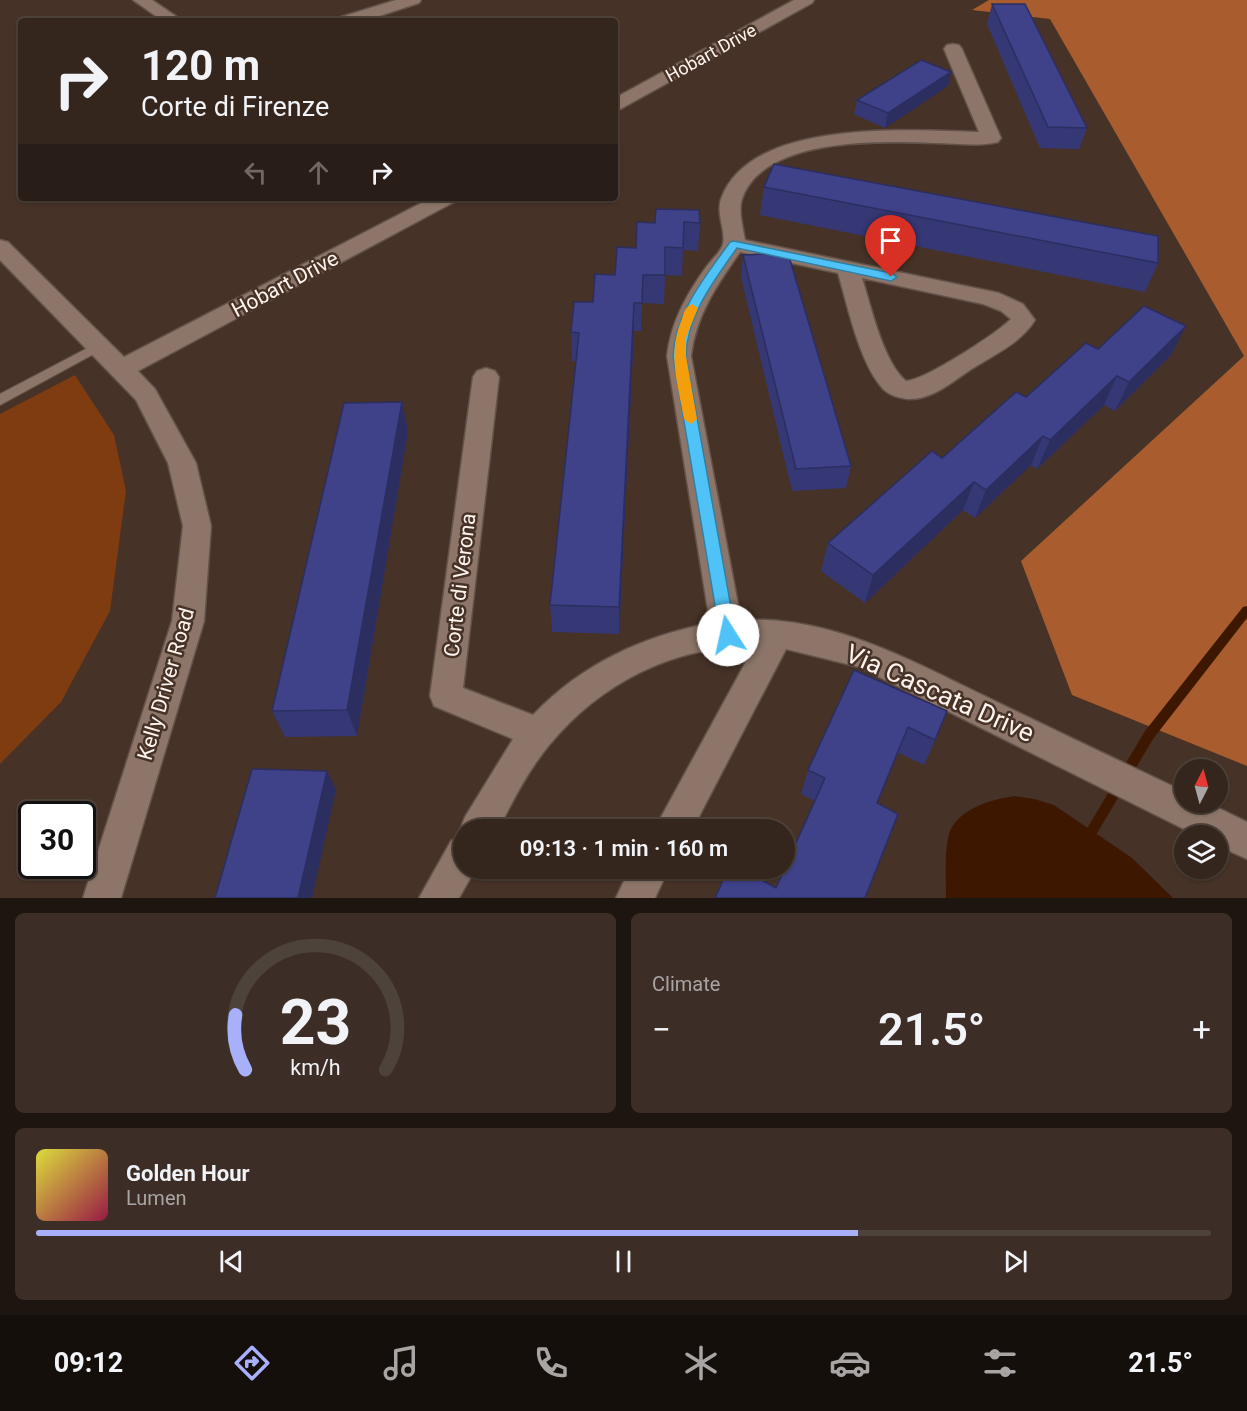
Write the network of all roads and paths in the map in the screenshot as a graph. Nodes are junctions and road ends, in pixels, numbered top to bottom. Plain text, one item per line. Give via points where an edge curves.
1 (141, 0) edge
2 (413, 0) edge
3 (806, 0) edge
4 (170, 18) edge
5 (356, 18) edge
6 (954, 49) dead end
7 (618, 104) edge
8 (441, 201) edge
9 (734, 244) junction
10 (1, 250) edge
11 (848, 268) junction
12 (99, 346) junction
13 (122, 369) junction
14 (486, 376) dead end
15 (0, 400) edge
16 (778, 634) junction
17 (728, 635) junction
18 (538, 733) junction
19 (484, 819) edge
20 (678, 819) edge
21 (1247, 841) edge
22 (453, 873) edge
23 (645, 879) edge
24 (102, 898) edge
25 (438, 898) edge
26 (635, 898) edge

1 - 4 street
2 - 5 street
3 - 7 street, Hobart Drive
6 - 9 street via 992,138 838,138 792,148 758,164 738,185 730,214
8 - 13 street, Hobart Drive
9 - 11 street
9 - 17 street via 709,280 680,337 680,356
10 - 12 street, Kelly Driver Road
11 - 11 street via 999,301 1019,311 1023,320 1010,333 925,387 899,389 890,382 879,362
12 - 13 street, Kelly Driver Road
12 - 15 lane
13 - 24 street, Kelly Driver Road via 146,395 182,463 197,526 188,621
14 - 18 street, Corte di Verona via 446,696
16 - 17 street, Via Cascata Drive
16 - 20 street
16 - 21 street, Via Cascata Drive via 867,655
17 - 18 street, Via Cascata Drive via 664,647 634,658 569,701
18 - 19 street, Via Cascata Drive
22 - 25 street
23 - 26 street

